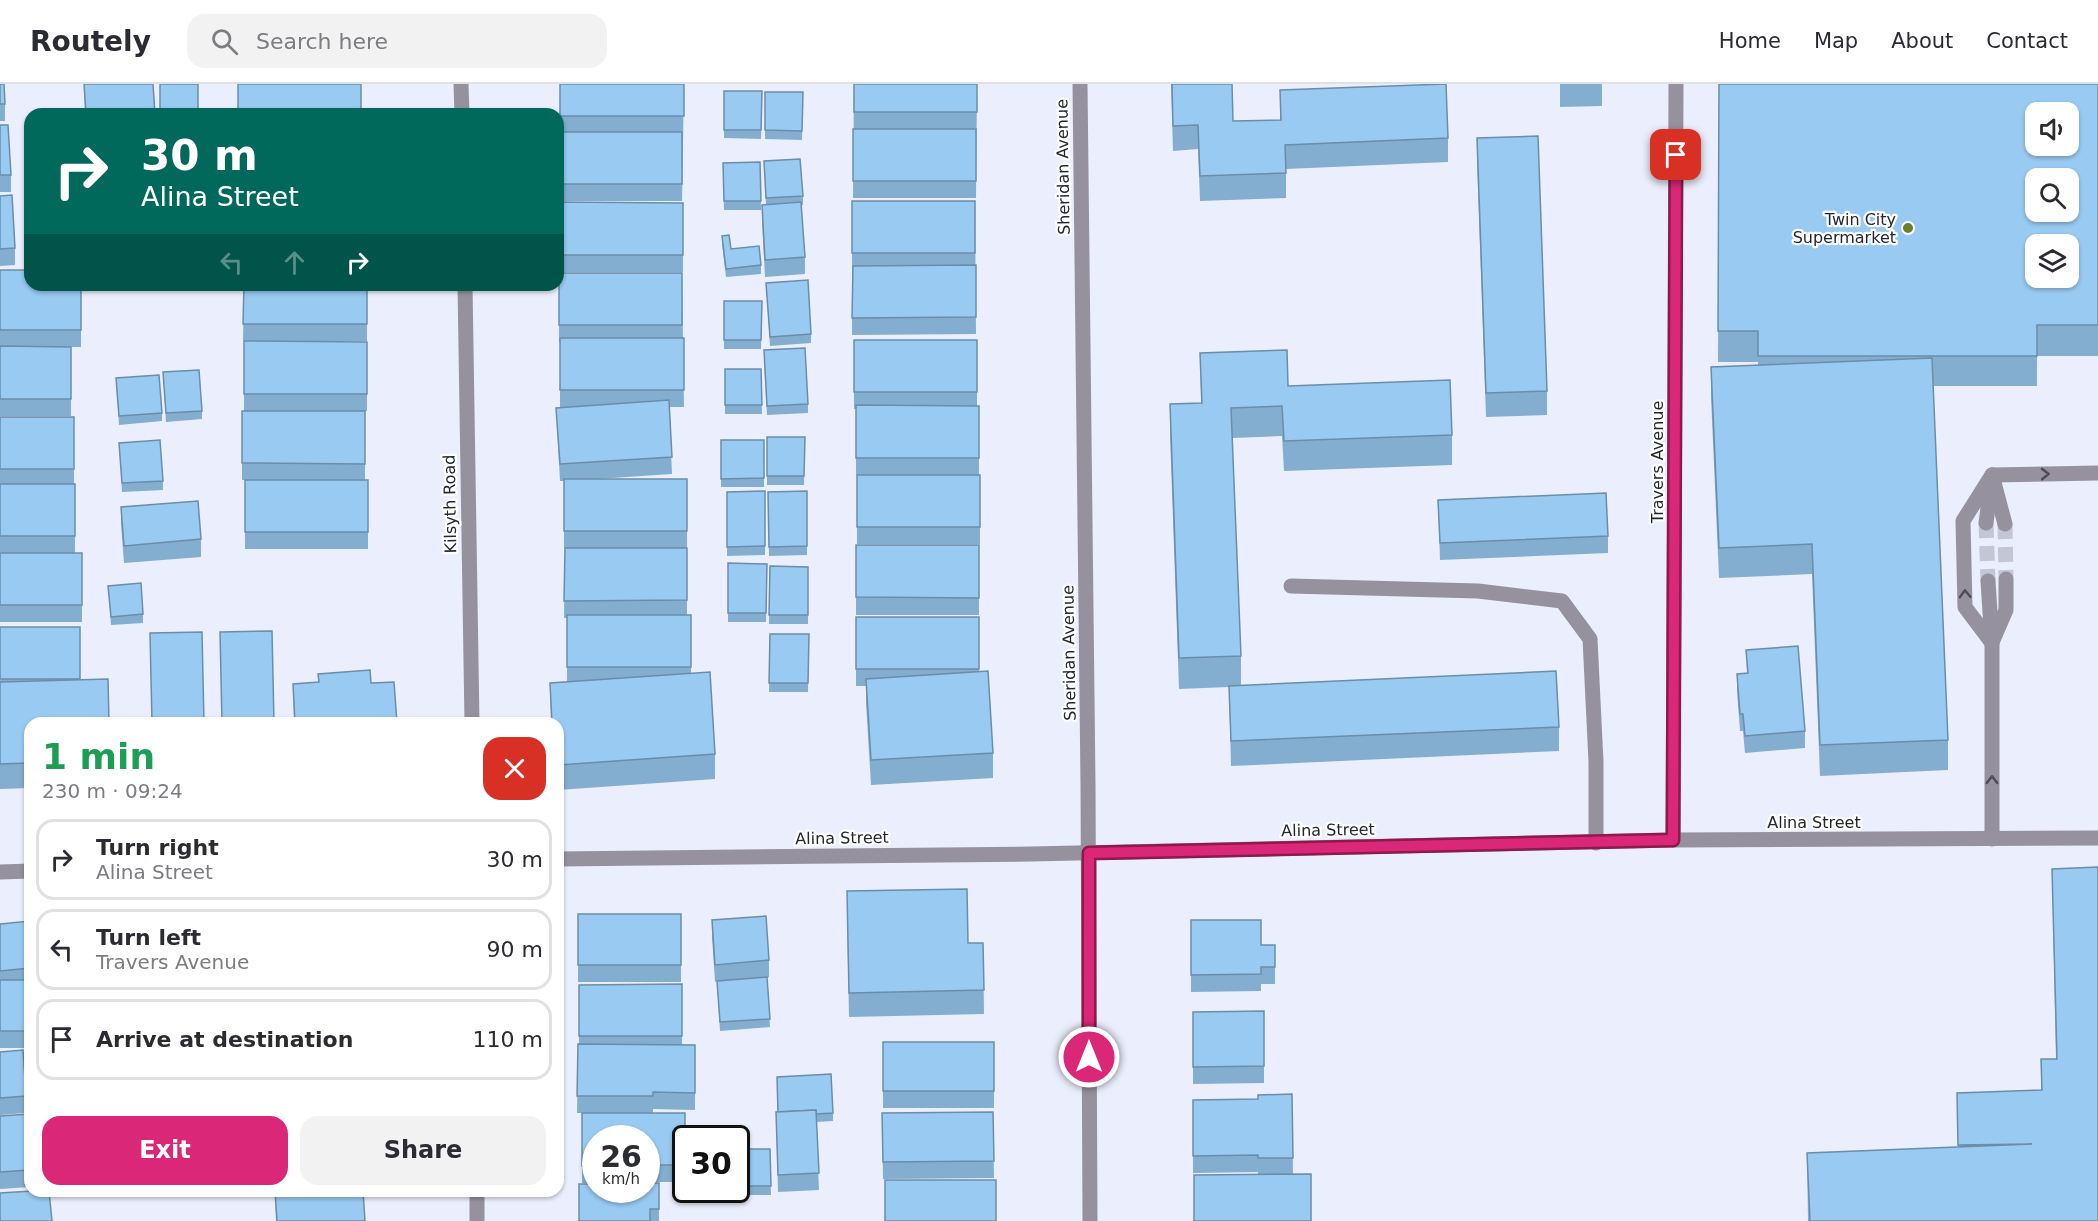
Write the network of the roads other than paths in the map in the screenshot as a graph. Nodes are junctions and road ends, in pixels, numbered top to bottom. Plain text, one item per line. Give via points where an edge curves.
1 (461, 84) edge
2 (1080, 84) edge
3 (1676, 84) edge
4 (462, 108) edge
5 (465, 291) edge
6 (2098, 473) edge
7 (1992, 475) junction
8 (1986, 523) tunnel mouth
9 (2005, 524) tunnel mouth
10 (2006, 579) tunnel mouth
11 (1988, 581) tunnel mouth
12 (1291, 586) dead end
13 (1992, 643) junction
14 (472, 717) edge
15 (2098, 838) edge
16 (1992, 839) junction
17 (1673, 840) junction
18 (1596, 843) junction
19 (1089, 853) junction
20 (564, 859) edge
21 (24, 871) edge
22 (0, 872) edge
23 (477, 1197) edge
24 (477, 1221) edge
25 (1090, 1221) edge

1 - 4 street
2 - 19 street, Sheridan Avenue
3 - 17 street, Travers Avenue
5 - 14 street, Kilsyth Road
7 -> 6 street
7 - 8 street
7 - 9 street
13 -> 7 street via 1965,608 1963,521
10 - 13 street via 2006,610
11 - 13 street
12 - 18 street via 1478,591 1562,601 1590,639
16 -> 13 street
15 - 16 street, Alina Street
16 - 17 street, Alina Street
17 - 18 street, Alina Street
18 - 19 street, Alina Street
19 - 20 street, Alina Street
19 - 25 street, Sheridan Avenue
21 - 22 street
23 - 24 street

